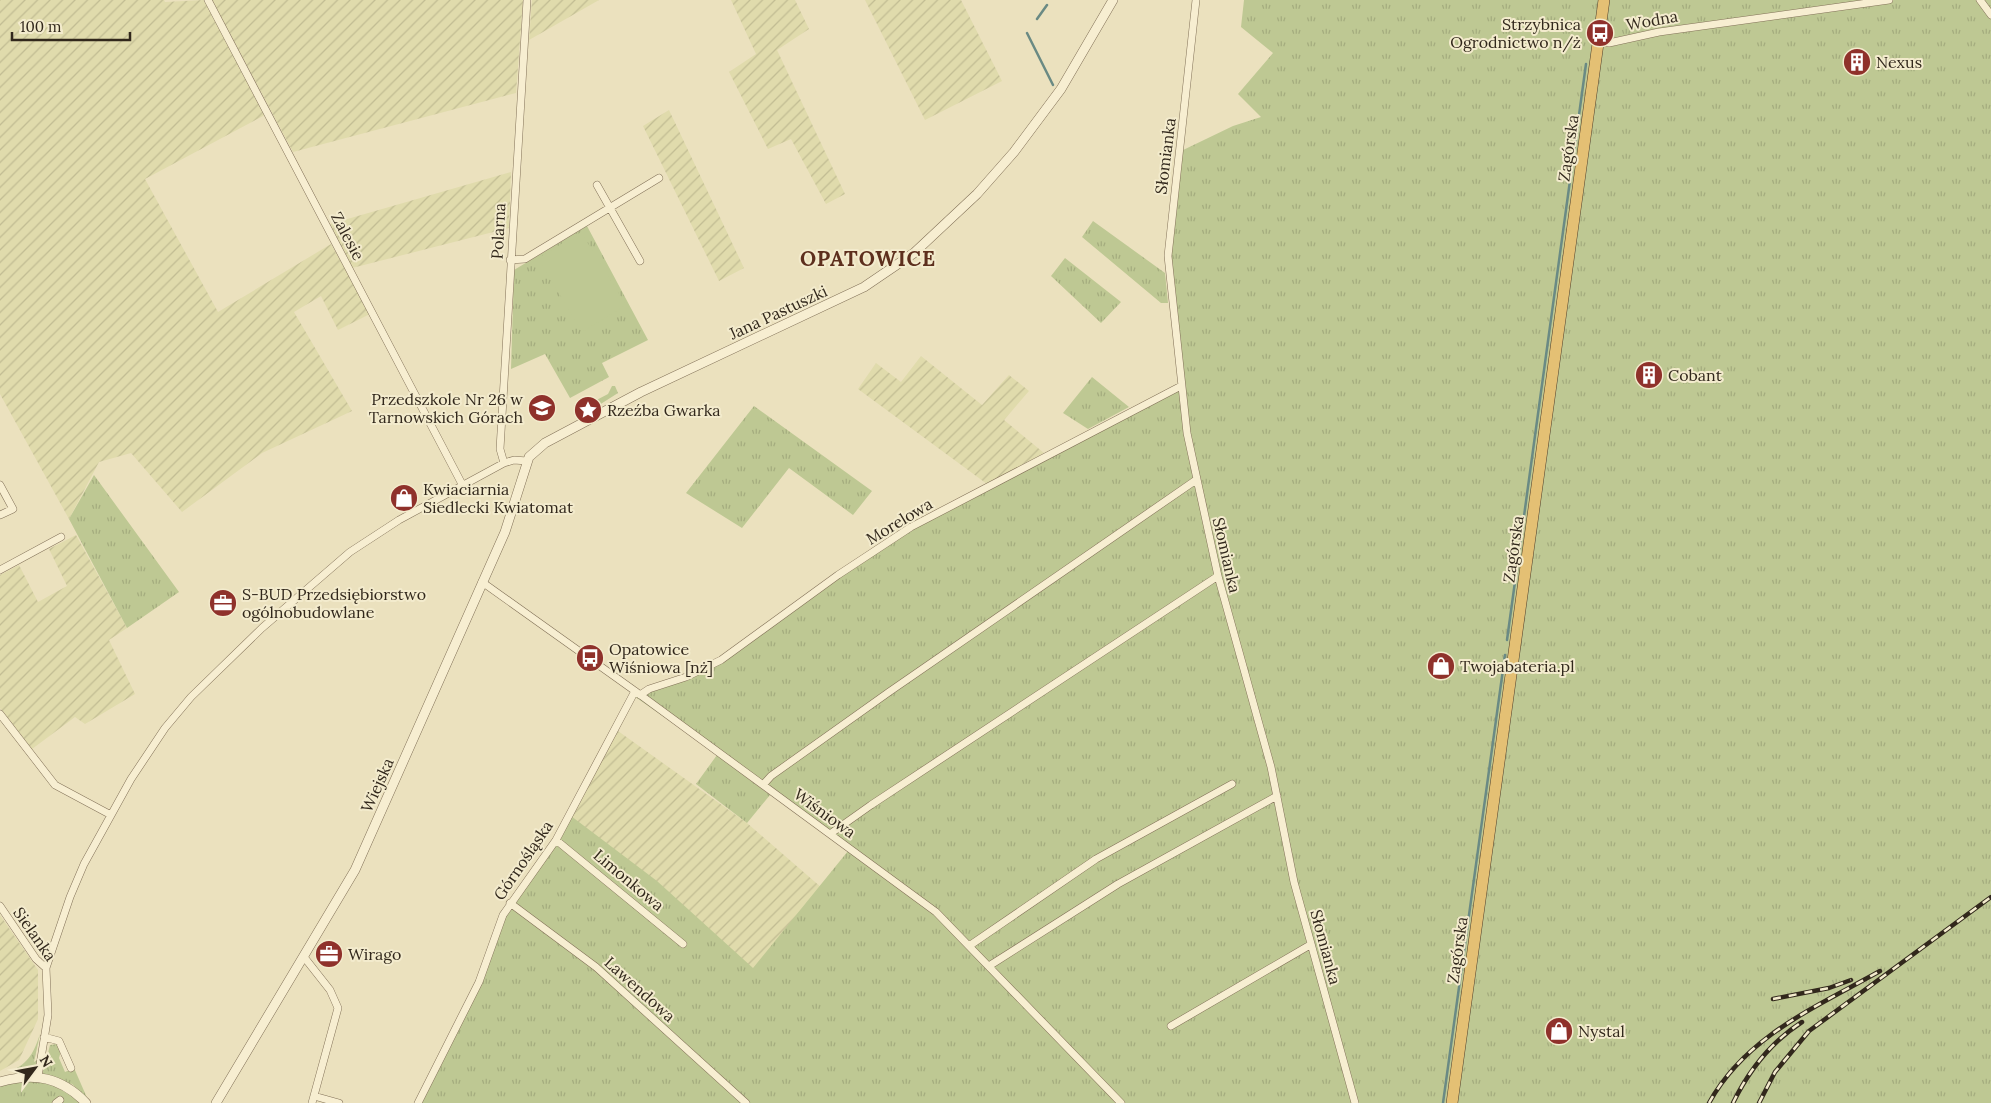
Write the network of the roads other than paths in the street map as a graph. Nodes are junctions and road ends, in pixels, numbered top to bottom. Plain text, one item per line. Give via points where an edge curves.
1 (208, 0) edge
2 (527, 0) edge
3 (1113, 0) edge
4 (1196, 0) edge
5 (1604, 0) edge
6 (1889, 0) edge
7 (1980, 0) edge
8 (1991, 15) edge
9 (1599, 42) junction
10 (659, 178) dead end
11 (597, 185) dead end
12 (609, 208) junction
13 (510, 260) junction
14 (640, 261) dead end
15 (1181, 386) junction
16 (527, 461) junction
17 (504, 463) junction
18 (1196, 480) junction
19 (0, 485) edge
20 (462, 486) junction
21 (0, 515) edge
22 (61, 537) dead end
23 (0, 570) edge
24 (1218, 576) junction
25 (482, 582) junction
26 (638, 693) junction
27 (0, 714) edge
28 (1232, 784) dead end
29 (763, 785) junction
30 (1277, 796) junction
31 (111, 815) junction
32 (830, 834) junction
33 (556, 840) junction
34 (510, 903) junction
35 (0, 906) edge
36 (683, 944) dead end
37 (1310, 945) junction
38 (969, 946) junction
39 (304, 957) junction
40 (989, 966) junction
41 (46, 968) junction
42 (1170, 1026) dead end
43 (44, 1037) junction
44 (72, 1068) dead end
45 (38, 1077) junction
46 (0, 1082) edge
47 (313, 1100) edge
48 (86, 1103) edge
49 (216, 1103) edge
50 (339, 1103) edge
51 (418, 1103) edge
52 (746, 1103) edge
53 (1121, 1103) edge
54 (1355, 1103) edge
55 (1452, 1103) edge

1 - 20 street, Zalesie
2 - 13 street, Polarna
3 - 16 street, Jana Pastuszki via 1061,89 1014,152 977,194 914,253 837,301 641,392 563,433 539,447
4 - 15 street, Słomianka via 1168,256
5 - 9 highway, Zagórska
6 - 9 street, Wodna
7 - 8 street
9 - 55 highway, Zagórska
10 - 12 street
11 - 12 street
12 - 13 street via 525,258
12 - 14 street
13 - 17 street, Polarna via 500,449
15 - 18 street, Słomianka
15 - 26 street, Morelowa via 911,527 838,575 721,660 686,677
16 - 17 street
16 - 25 street, Wiejska via 513,512
17 - 20 street
18 - 24 street, Słomianka
18 - 29 street via 889,692
19 - 21 street via 13,509
20 - 31 street via 363,543 256,634 174,716 135,772
22 - 23 street
24 - 30 street, Słomianka
24 - 32 street
25 - 26 street, Wiśniowa
25 - 39 street, Wiejska via 355,870
26 - 29 street, Wiśniowa
26 - 33 street, Górnośląska
27 - 31 street via 55,785
28 - 38 street via 1096,859
29 - 32 street, Wiśniowa
30 - 37 street, Słomianka
30 - 40 street via 1118,884
31 - 41 street via 76,882
32 - 38 street, Wiśniowa via 936,912
33 - 34 street, Górnośląska
33 - 36 street, Limonkowa
34 - 51 street, Górnośląska via 479,982
34 - 52 street, Lawendowa via 596,967
35 - 41 street, Sielanka via 36,959
37 - 42 street
37 - 54 street, Słomianka
38 - 40 street, Wiśniowa
39 - 47 street via 330,990 338,1008
39 - 49 street, Wiejska
40 - 53 street, Wiśniowa
41 - 43 street, Sielanka via 48,1007
43 - 44 street via 60,1041
43 - 45 street, Sielanka
45 - 46 street
45 - 48 street via 60,1082
47 - 50 street

